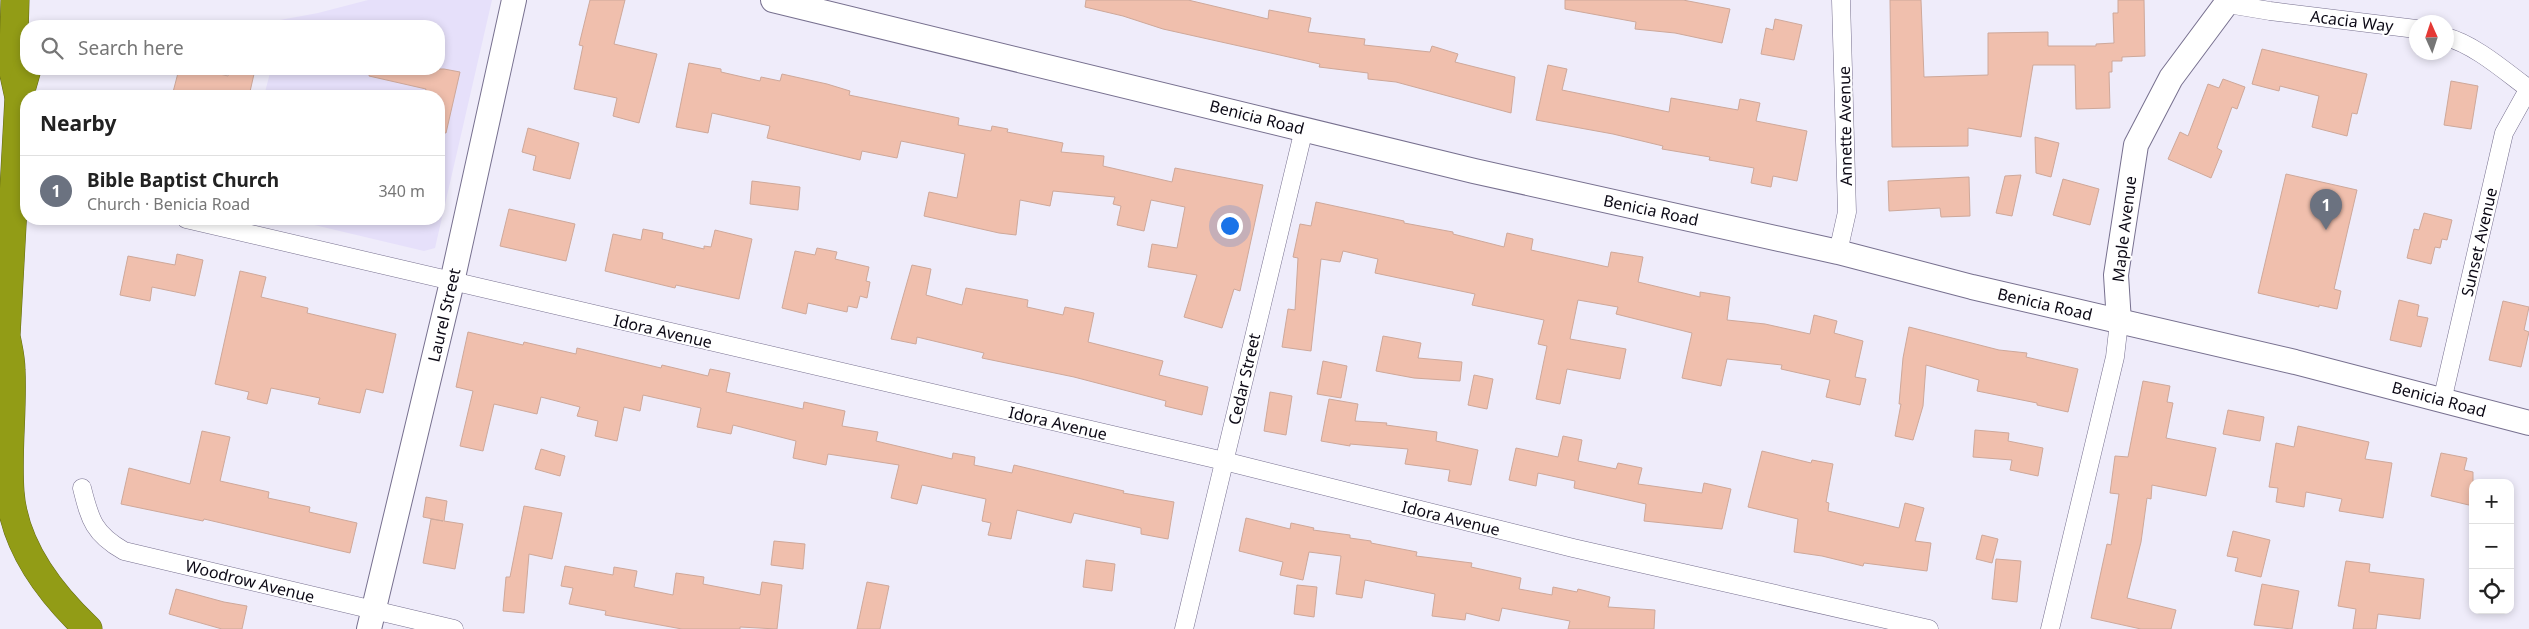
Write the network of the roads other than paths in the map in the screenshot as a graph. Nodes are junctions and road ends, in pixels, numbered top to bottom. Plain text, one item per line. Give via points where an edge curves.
1 (15, 0) edge
2 (34, 0) edge
3 (514, 0) edge
4 (773, 0) edge
5 (1841, 0) edge
6 (2228, 2) edge
7 (32, 20) edge
8 (2409, 28) edge
9 (2454, 40) edge
10 (25, 75) edge
11 (2529, 89) edge
12 (21, 90) edge
13 (20, 94) edge
14 (19, 97) junction
15 (1304, 129) junction
16 (211, 225) edge
17 (1838, 252) junction
18 (452, 282) junction
19 (2119, 322) junction
20 (3, 347) edge
21 (2442, 401) junction
22 (2529, 423) edge
23 (1224, 461) junction
24 (82, 488) dead end
25 (371, 620) edge
26 (88, 629) edge
27 (454, 629) edge
28 (1184, 629) edge
29 (1929, 629) edge
30 (2050, 629) edge

1 - 14 highway via 14,70
2 - 7 highway
3 - 18 main road, Laurel Street
4 - 15 main road, Benicia Road
5 - 17 street, Annette Avenue via 1847,212
6 - 8 street, Acacia Way
6 - 19 main road, Maple Avenue via 2171,78 2136,145 2116,275
9 - 11 street
10 - 12 highway
11 - 21 street, Sunset Avenue via 2504,133
13 - 14 highway
14 - 20 highway
15 - 17 main road, Benicia Road via 1474,171
15 - 23 street, Cedar Street
16 - 18 street, Idora Avenue
17 - 19 main road, Benicia Road
18 - 23 street, Idora Avenue
18 - 25 main road, Laurel Street
19 - 21 main road, Benicia Road via 2295,362
19 - 30 street, Maple Avenue via 2115,357
20 - 26 highway via 11,370 10,494 20,535 40,573
21 - 22 main road, Benicia Road
23 - 28 street, Cedar Street
23 - 29 street, Idora Avenue via 1573,548
24 - 25 street, Woodrow Avenue via 88,516 105,540 124,551
25 - 27 street, Woodrow Avenue

